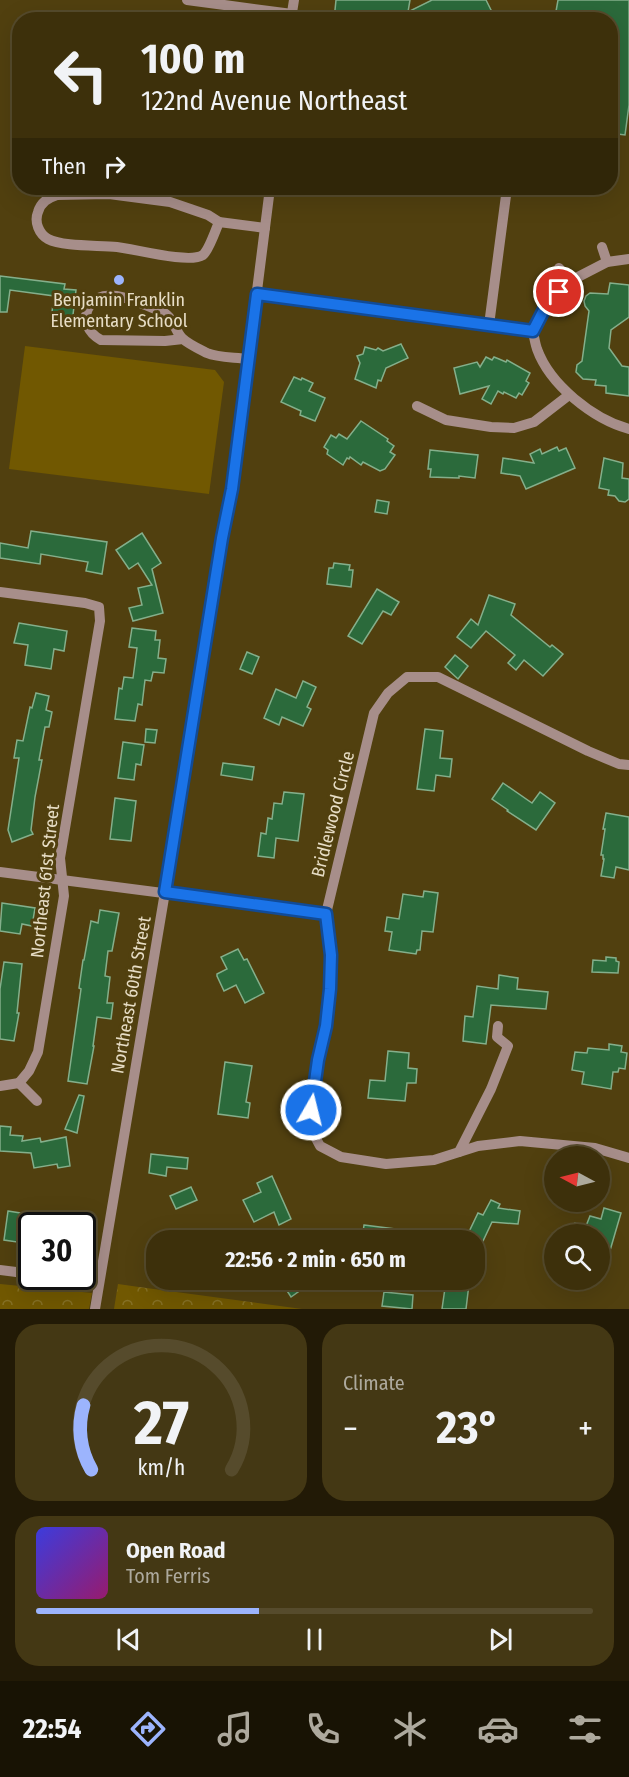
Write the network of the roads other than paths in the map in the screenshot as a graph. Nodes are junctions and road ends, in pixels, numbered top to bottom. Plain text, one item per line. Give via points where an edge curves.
1 (187, 0) edge
2 (266, 12) edge
3 (57, 195) edge
4 (117, 195) edge
5 (269, 195) edge
6 (505, 195) edge
7 (219, 222) junction
8 (265, 228) junction
9 (602, 247) dead end
10 (629, 259) edge
11 (607, 262) junction
12 (560, 268) dead end
13 (569, 284) junction
14 (257, 294) junction
15 (489, 324) junction
16 (533, 331) junction
17 (183, 339) junction
18 (248, 359) junction
19 (569, 395) junction
20 (417, 406) dead end
21 (629, 429) edge
22 (0, 592) edge
23 (629, 765) edge
24 (0, 872) edge
25 (62, 880) junction
26 (165, 892) junction
27 (326, 914) junction
28 (498, 1026) dead end
29 (19, 1083) junction
30 (0, 1086) edge
31 (37, 1101) dead end
32 (459, 1152) junction
33 (629, 1158) edge
34 (0, 1270) edge
35 (18, 1272) edge
36 (96, 1282) edge
37 (99, 1282) junction
38 (95, 1309) edge

1 - 2 street
3 - 7 street via 44,201 36,215 43,236 57,243 117,247 175,258 201,256
4 - 7 street via 170,202
5 - 8 street, Northeast 60th Street
6 - 15 street
7 - 8 street
8 - 14 street, Northeast 60th Street
9 - 11 street
10 - 11 street
11 - 13 street
12 - 13 street
13 - 16 street via 549,300
14 - 15 street
14 - 18 street, Northeast 60th Street
15 - 16 street
16 - 19 street via 537,350 548,370
17 - 17 street via 167,315 128,297 106,296 88,308 86,323 101,340
17 - 18 street via 209,354
18 - 26 street, Northeast 60th Street via 230,504
19 - 20 street via 534,422 514,428 446,420
19 - 21 street via 584,407
22 - 25 street, Northeast 61st Street via 99,607 100,621 60,858
23 - 27 street, Bridlewood Circle via 588,751 438,677 407,677 388,693 374,713
24 - 25 street
25 - 26 street
25 - 29 street, Northeast 61st Street via 64,896 38,1052
26 - 27 street
26 - 37 street, Northeast 60th Street
27 - 32 street, Bridlewood Circle via 330,989 311,1110 311,1129 320,1146 340,1156 386,1164 434,1160
28 - 32 street via 497,1037 508,1046 492,1089
29 - 30 street
29 - 31 street
32 - 33 street, Bridlewood Circle via 520,1141 595,1148
34 - 35 street
36 - 37 street
37 - 38 street, Northeast 60th Street

